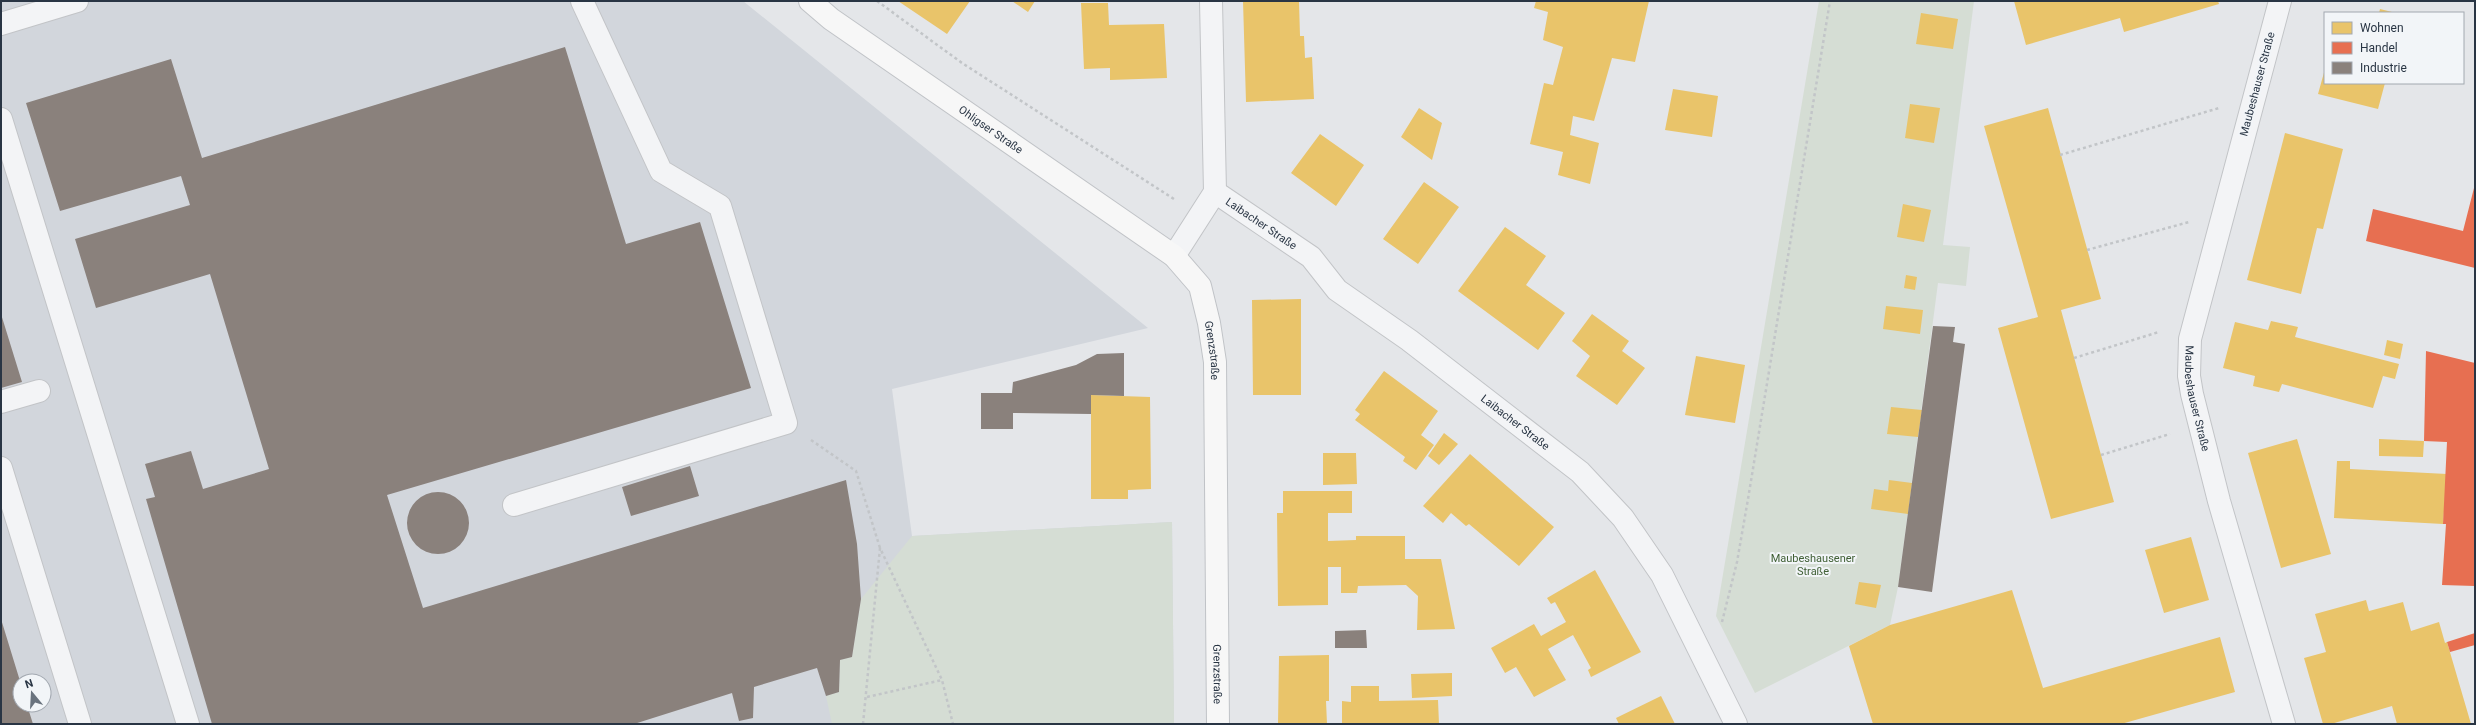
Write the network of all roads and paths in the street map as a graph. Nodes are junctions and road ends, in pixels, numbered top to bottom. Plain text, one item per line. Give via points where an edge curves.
1 (77, 1) edge
2 (582, 1) edge
3 (810, 1) edge
4 (877, 1) edge
5 (1211, 1) edge
6 (1830, 1) edge
7 (2280, 1) edge
8 (1, 24) edge
9 (2254, 97) junction
10 (1, 119) edge
11 (2060, 155) dead end
12 (1216, 192) junction
13 (2224, 213) junction
14 (1200, 216) junction
15 (2087, 250) dead end
16 (1174, 256) junction
17 (2195, 321) junction
18 (2074, 358) dead end
19 (39, 390) dead end
20 (1, 402) edge
21 (786, 423) junction
22 (2199, 425) junction
23 (2101, 455) dead end
24 (1, 468) edge
25 (514, 505) dead end
26 (880, 548) junction
27 (1699, 648) junction
28 (942, 680) junction
29 (867, 697) junction
30 (80, 724) edge
31 (188, 724) edge
32 (863, 724) edge
33 (953, 724) edge
34 (1218, 724) edge
35 (1736, 724) edge
36 (2284, 724) edge

1 - 8 street
2 - 21 street via 661,171 720,206
3 - 16 main road, Ohligser Straße via 831,20
4 - 14 path via 962,63
5 - 12 street
6 - 27 path via 1737,562 1718,635
7 - 9 street, Maubeshauser Straße
9 - 11 path
9 - 13 street, Maubeshauser Straße
10 - 31 street
12 - 14 street
12 - 27 street, Laibacher Straße via 1311,258 1337,290 1409,340 1580,472 1623,518 1662,575
13 - 15 path
13 - 17 street, Maubeshauser Straße
14 - 16 street
16 - 34 main road, Grenzstraße via 1200,286 1215,362
17 - 18 path
17 - 22 street, Maubeshauser Straße via 2190,339 2188,376
19 - 20 street
21 - 25 street
21 - 26 path via 856,471
22 - 23 path
22 - 36 street, Maubeshauser Straße
24 - 30 street
26 - 28 path
26 - 29 path
27 - 35 street, Laibacher Straße
28 - 29 path
28 - 33 path
29 - 32 path

